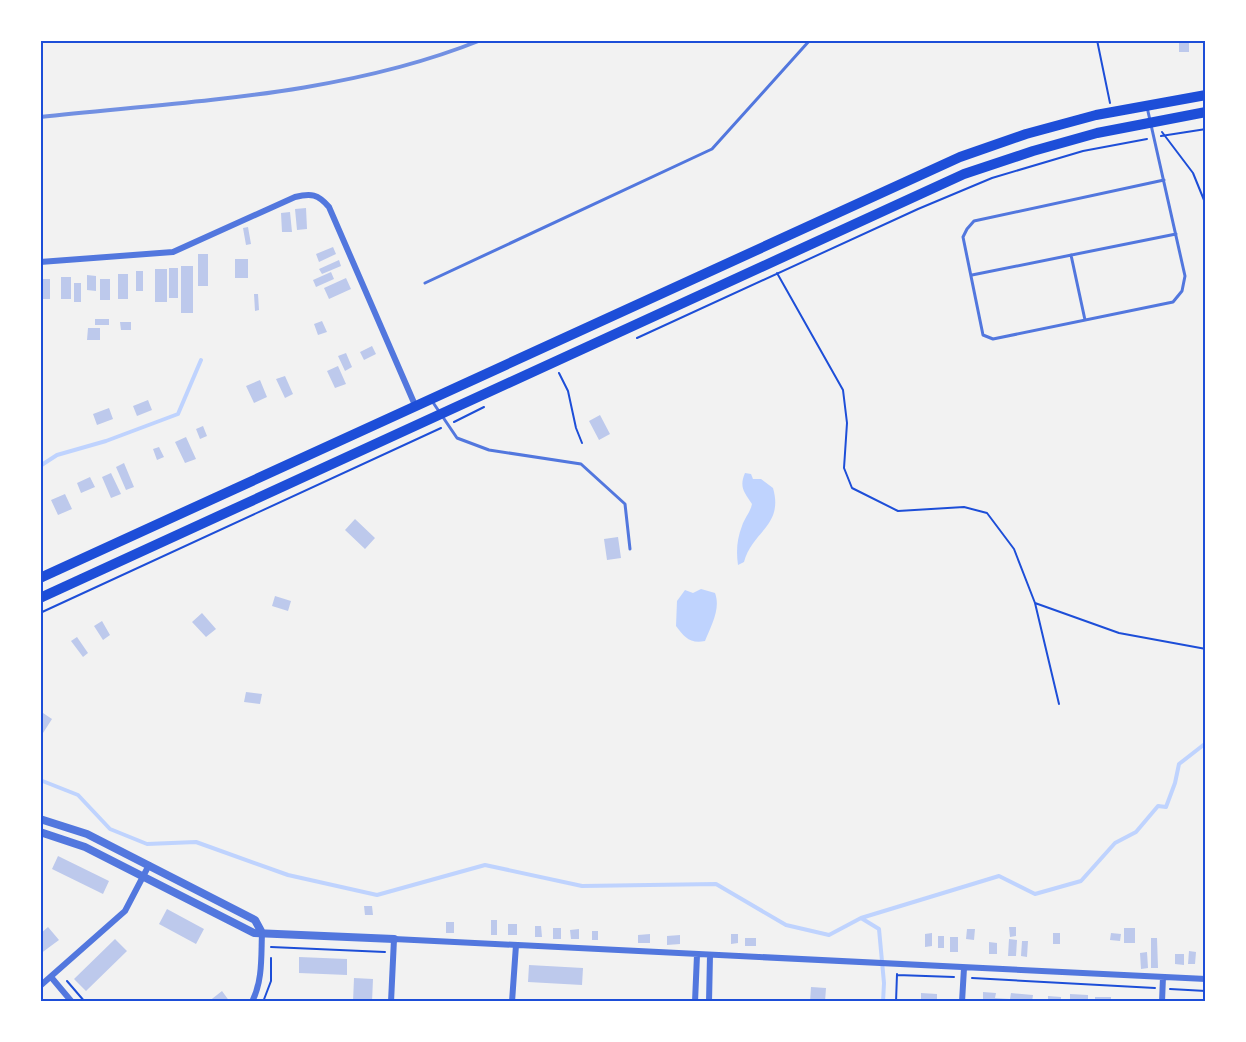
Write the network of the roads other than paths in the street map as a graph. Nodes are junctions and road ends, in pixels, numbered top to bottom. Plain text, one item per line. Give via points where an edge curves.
1 (810, 40) edge
2 (1206, 95) edge
3 (1146, 105) junction
4 (1206, 111) edge
5 (1150, 123) junction
6 (1164, 180) junction
7 (1176, 234) junction
8 (1071, 255) junction
9 (40, 262) edge
10 (971, 275) junction
11 (425, 283) dead end
12 (1085, 320) junction
13 (430, 398) junction
14 (415, 405) junction
15 (441, 414) junction
16 (630, 549) dead end
17 (40, 578) edge
18 (40, 598) edge
19 (40, 819) edge
20 (40, 832) edge
21 (149, 865) junction
22 (144, 876) junction
23 (262, 933) junction
24 (394, 939) junction
25 (516, 945) junction
26 (697, 955) junction
27 (710, 955) junction
28 (964, 968) junction
29 (51, 977) junction
30 (1163, 977) junction
31 (1206, 979) edge
32 (40, 986) edge
33 (72, 1002) edge
34 (252, 1002) edge
35 (391, 1002) edge
36 (512, 1002) edge
37 (695, 1002) edge
38 (709, 1002) edge
39 (962, 1002) edge
40 (1162, 1002) edge

1 - 11 lane via 712,149
2 - 3 main road
3 - 5 lane
3 - 13 main road via 1026,134 960,157
4 - 5 main road
5 - 6 lane
5 - 15 main road via 1033,150 964,174
6 - 7 lane
6 - 10 lane via 974,221 963,237
7 - 8 lane
7 - 12 lane via 1185,276 1182,291 1173,302
8 - 10 lane
8 - 12 lane
9 - 14 street via 173,252 295,197 319,196 328,207
10 - 12 lane via 983,335 987,337
13 - 14 main road
13 - 15 lane
14 - 17 main road
15 - 16 lane via 457,438 489,450 581,464 625,504
15 - 18 main road
19 - 21 street via 87,834
20 - 22 street
21 - 22 street
21 - 23 street via 255,920
22 - 23 street via 248,931
22 - 29 street via 124,911
23 - 24 street
23 - 34 street via 260,976
24 - 25 street
24 - 35 street
25 - 26 street
25 - 36 street
26 - 27 street
26 - 37 street
27 - 28 street
27 - 38 street
28 - 30 street
28 - 39 street
29 - 32 street
29 - 33 street
30 - 31 street
30 - 40 street

